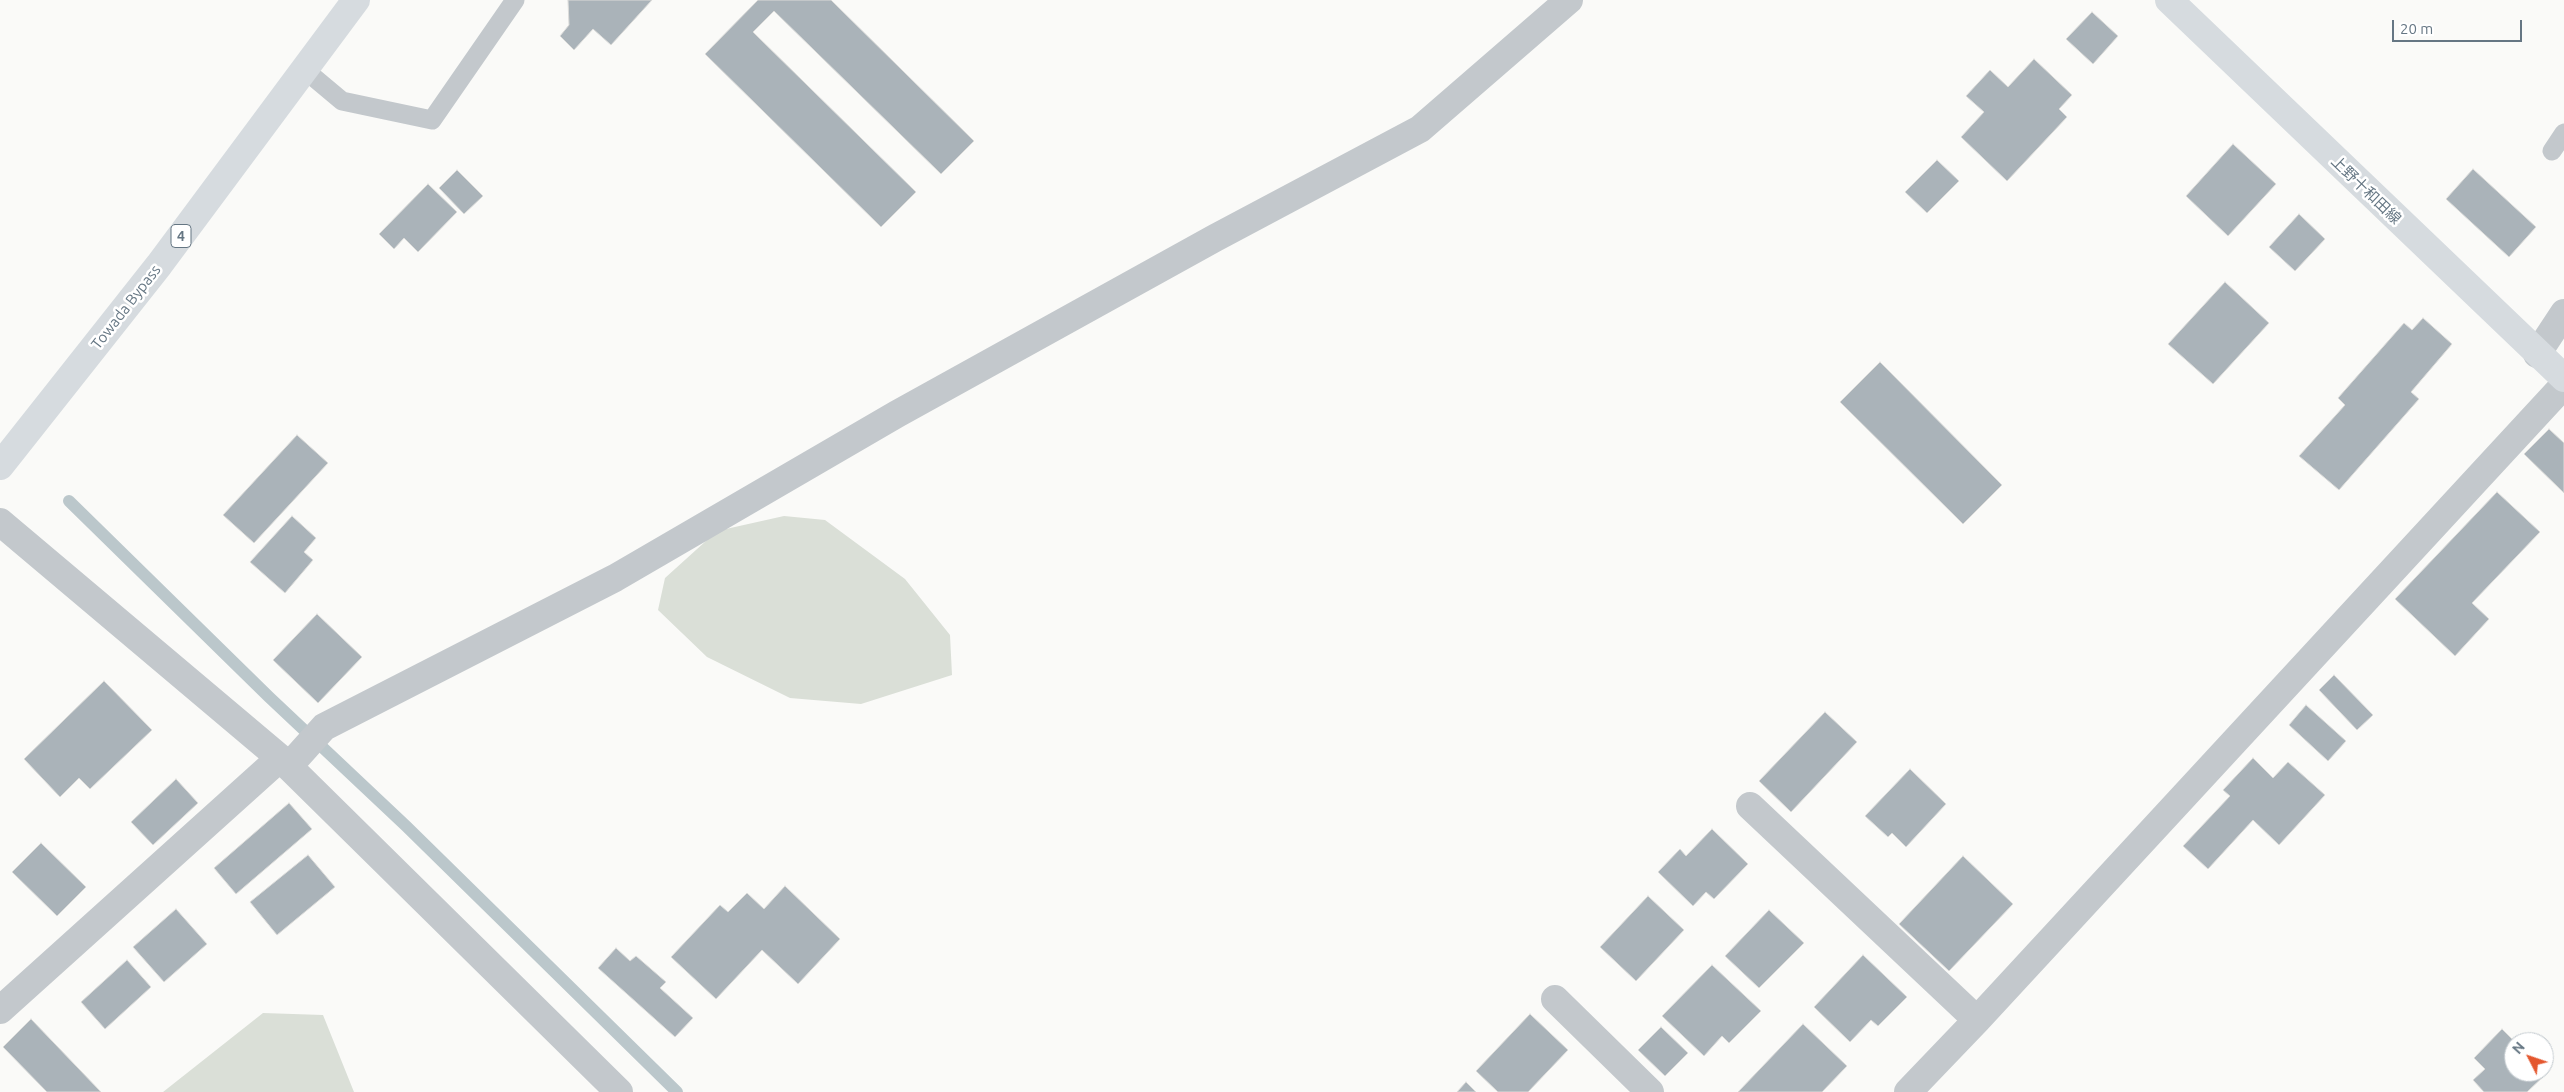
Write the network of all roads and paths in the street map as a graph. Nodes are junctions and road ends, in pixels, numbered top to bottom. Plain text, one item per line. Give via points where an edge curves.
1 (356, 0) edge
2 (515, 0) edge
3 (1569, 0) edge
4 (2170, 0) edge
5 (305, 70) junction
6 (2564, 133) edge
7 (2552, 151) dead end
8 (2564, 313) edge
9 (2537, 354) junction
10 (2564, 378) edge
11 (2564, 385) edge
12 (0, 466) edge
13 (0, 522) edge
14 (291, 757) junction
15 (1750, 806) dead end
16 (1555, 999) dead end
17 (0, 1010) edge
18 (1977, 1020) junction
19 (619, 1092) edge
20 (1650, 1092) edge
21 (1908, 1092) edge

1 - 5 main road, Towada Bypass / 4
2 - 5 lane via 432,120 342,101
3 - 14 street via 1420,129 1214,238 897,414 615,578 324,727
4 - 9 main road, 上野十和田線
5 - 12 main road, Towada Bypass / 4 via 159,265
6 - 7 lane
8 - 9 street
9 - 10 main road, 上野十和田線
11 - 18 street
13 - 14 street
14 - 17 street
14 - 19 street
15 - 18 street
16 - 20 street
18 - 21 street

